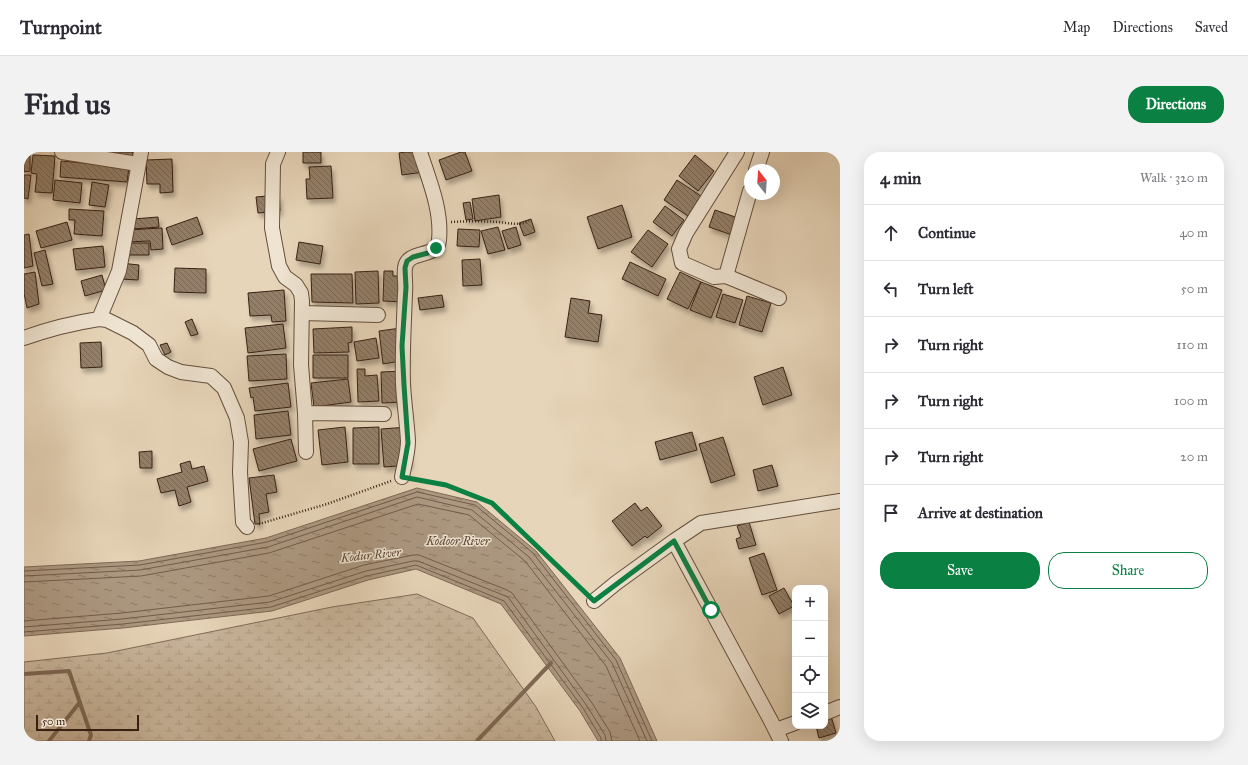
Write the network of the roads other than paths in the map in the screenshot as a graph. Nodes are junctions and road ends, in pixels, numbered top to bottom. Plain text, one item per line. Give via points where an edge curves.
1 (62, 152) edge
2 (278, 152) edge
3 (420, 152) edge
4 (737, 152) edge
5 (762, 152) edge
6 (139, 158) edge
7 (758, 164) edge
8 (747, 200) edge
9 (726, 276) junction
10 (779, 298) dead end
11 (302, 313) junction
12 (378, 315) dead end
13 (99, 319) junction
14 (24, 338) edge
15 (305, 413) junction
16 (384, 414) dead end
17 (306, 452) dead end
18 (402, 477) road end
19 (840, 501) edge
20 (247, 528) road end
21 (674, 541) junction
22 (594, 601) road end
23 (840, 707) edge
24 (828, 712) edge
25 (792, 725) edge
26 (778, 736) edge

1 - 6 street
2 - 11 street via 273,164 272,228 278,266 301,293
3 - 18 street via 439,212 439,242 436,248 428,253 407,261 405,268 402,346 408,443
4 - 9 street via 686,233 679,249 682,262 714,277
5 - 7 street
6 - 13 street via 119,271
8 - 9 street
9 - 10 street
11 - 12 street
11 - 15 street via 301,365
13 - 14 street
13 - 20 street via 107,320 133,333 149,345 156,359 168,367 181,372 211,376 224,388 237,418 241,442 243,522
15 - 16 street
15 - 17 street
19 - 21 street via 701,523
21 - 22 street
21 - 26 street
23 - 24 street
25 - 26 street

